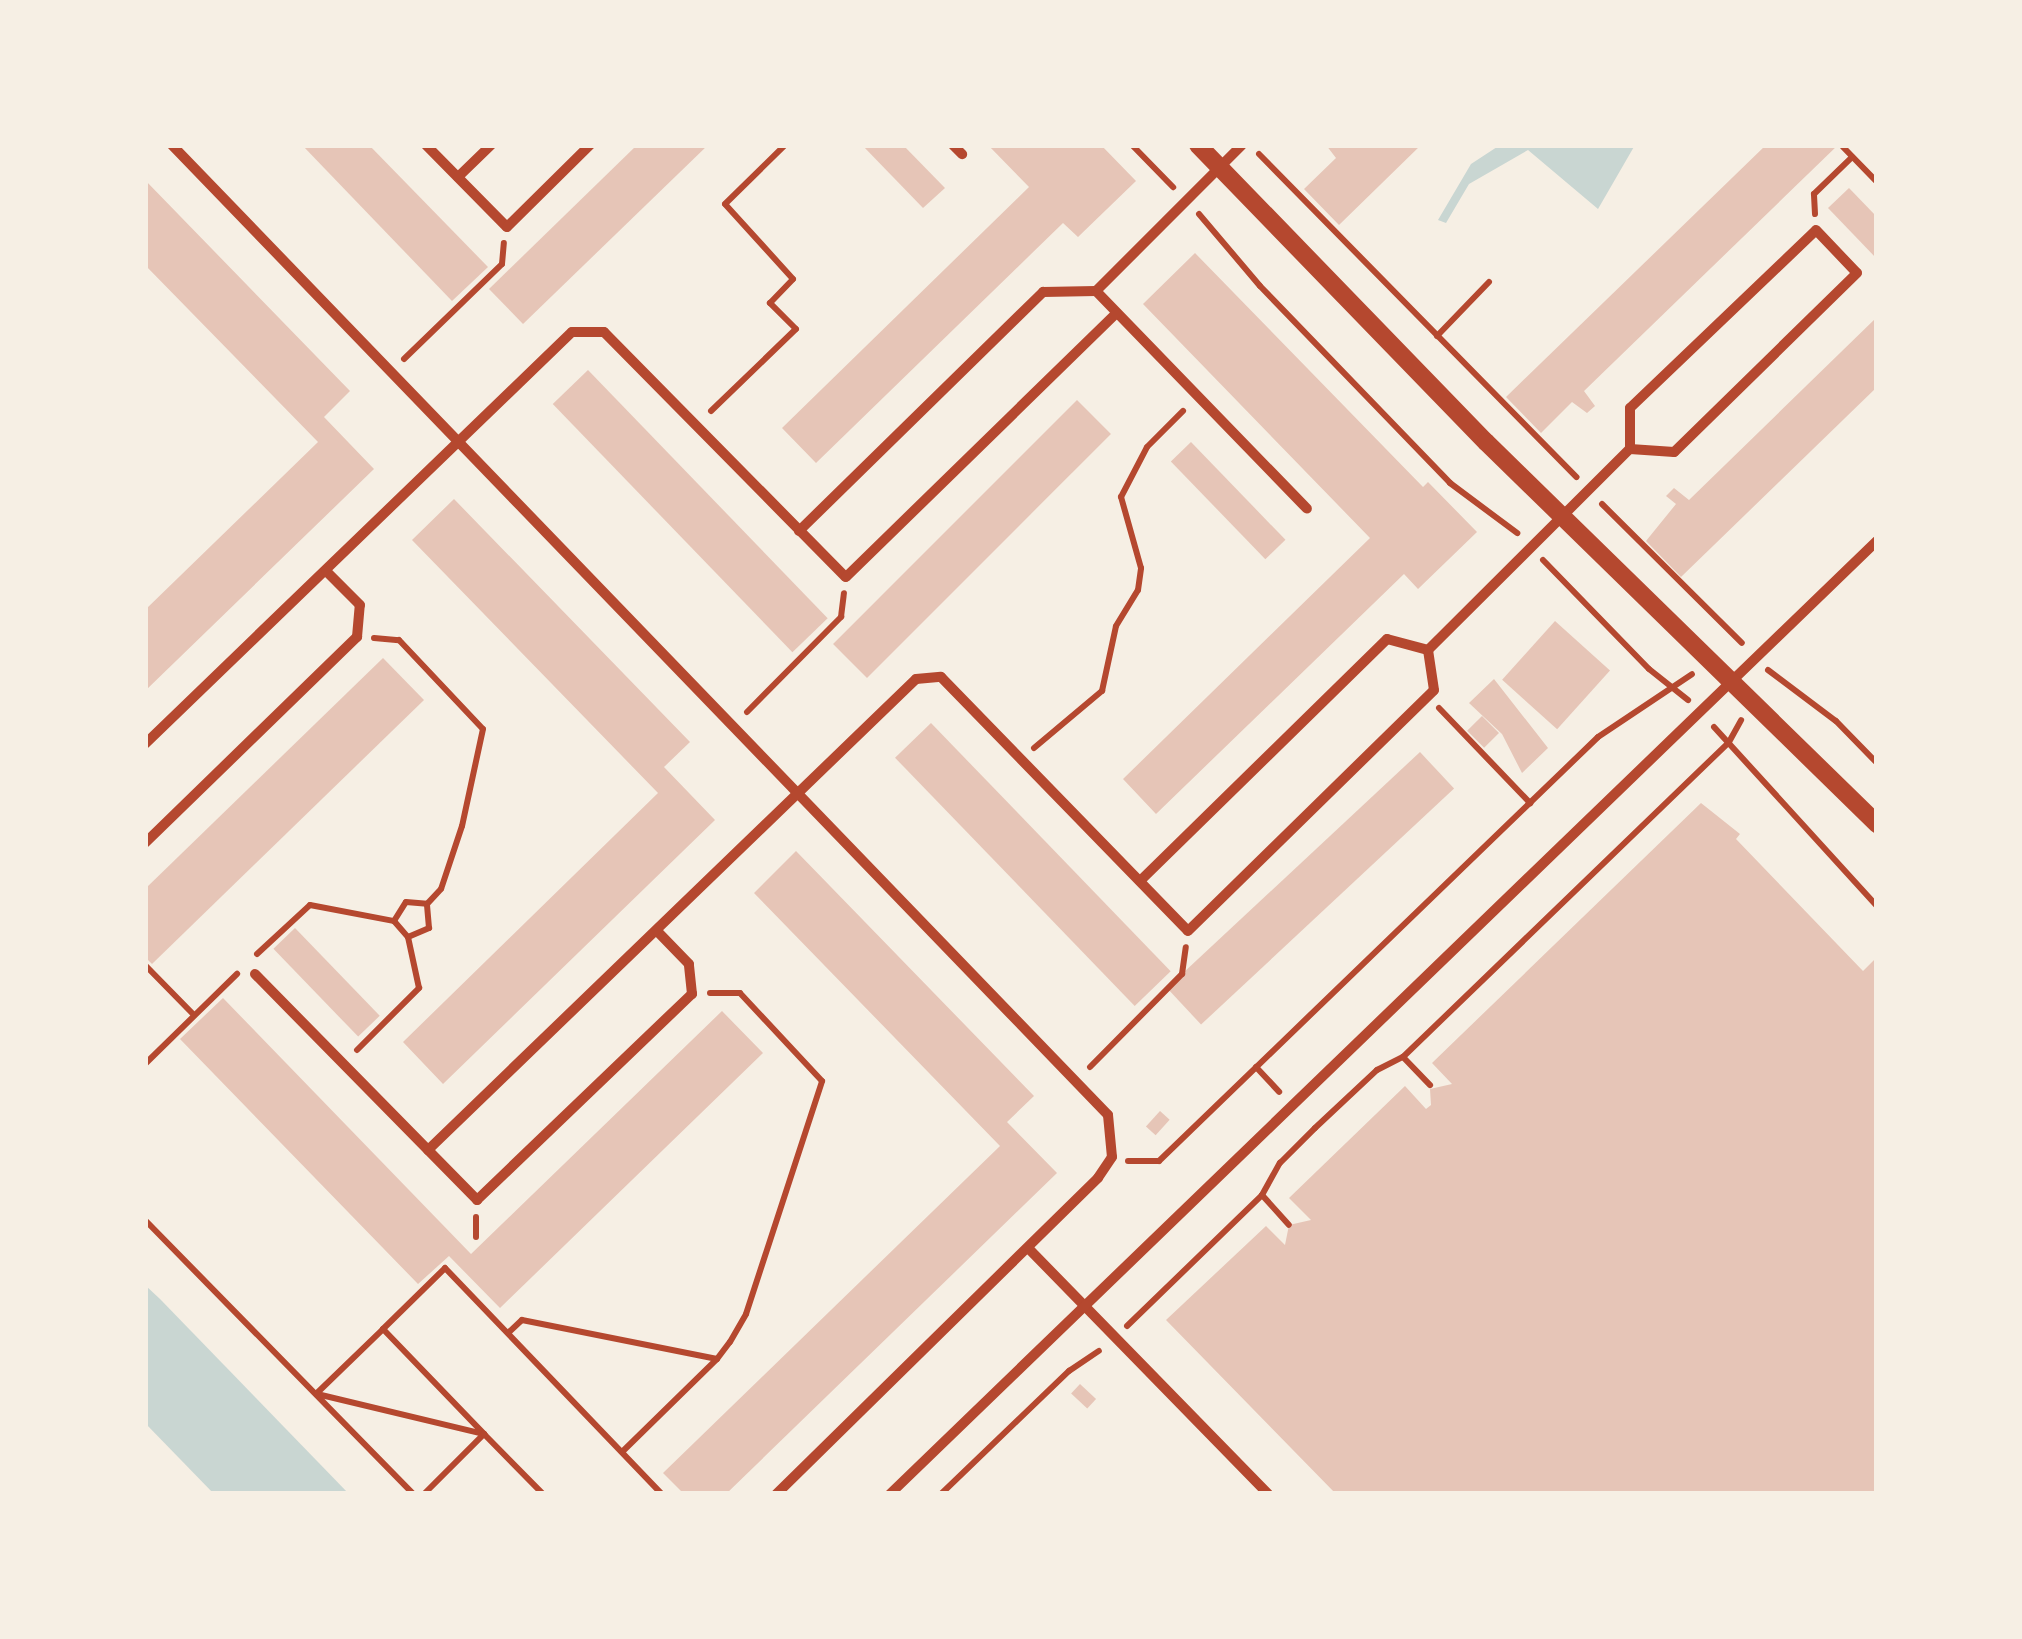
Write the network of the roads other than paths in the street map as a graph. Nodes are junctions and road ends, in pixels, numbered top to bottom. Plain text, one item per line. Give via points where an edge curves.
1 (172, 145) edge
2 (426, 145) edge
3 (491, 145) edge
4 (590, 145) edge
5 (1198, 145) edge
6 (1246, 145) edge
7 (1220, 168) junction
8 (458, 177) junction
9 (1096, 291) junction
10 (1117, 313) junction
11 (459, 442) junction
12 (1630, 449) junction
13 (1307, 509) dead end
14 (1563, 514) junction
15 (799, 531) junction
16 (1877, 541) edge
17 (326, 570) junction
18 (1428, 650) junction
19 (1732, 682) junction
20 (145, 744) edge
21 (800, 793) junction
22 (1877, 824) edge
23 (145, 843) edge
24 (1140, 881) junction
25 (656, 931) junction
26 (255, 974) dead end
27 (428, 1150) junction
28 (1030, 1250) junction
29 (1084, 1306) junction
30 (776, 1494) edge
31 (890, 1494) edge
32 (1268, 1494) edge

1 - 11 street
2 - 8 street
3 - 8 street
4 - 8 street via 507,227
5 - 7 street
6 - 7 street
7 - 9 street
7 - 14 street
9 - 10 street
9 - 15 street via 1042,292
10 - 13 street
10 - 15 street via 846,577
11 - 15 street via 572,332 604,332
11 - 17 street
11 - 21 street
12 - 12 street via 1674,452 1857,273 1816,230 1630,408
12 - 14 street
14 - 18 street
14 - 19 street
16 - 19 street
17 - 20 street
17 - 23 street via 360,605 357,637
18 - 24 street via 1386,640
18 - 24 street via 1434,690 1188,931
19 - 22 street
19 - 29 street
21 - 24 street via 928,674 940,677
21 - 25 street
21 - 28 street via 1097,1097 1113,1133 1112,1156
25 - 27 street
25 - 27 street via 689,964 692,994 476,1200
26 - 27 street
28 - 29 street
28 - 30 street
29 - 31 street
29 - 32 street

